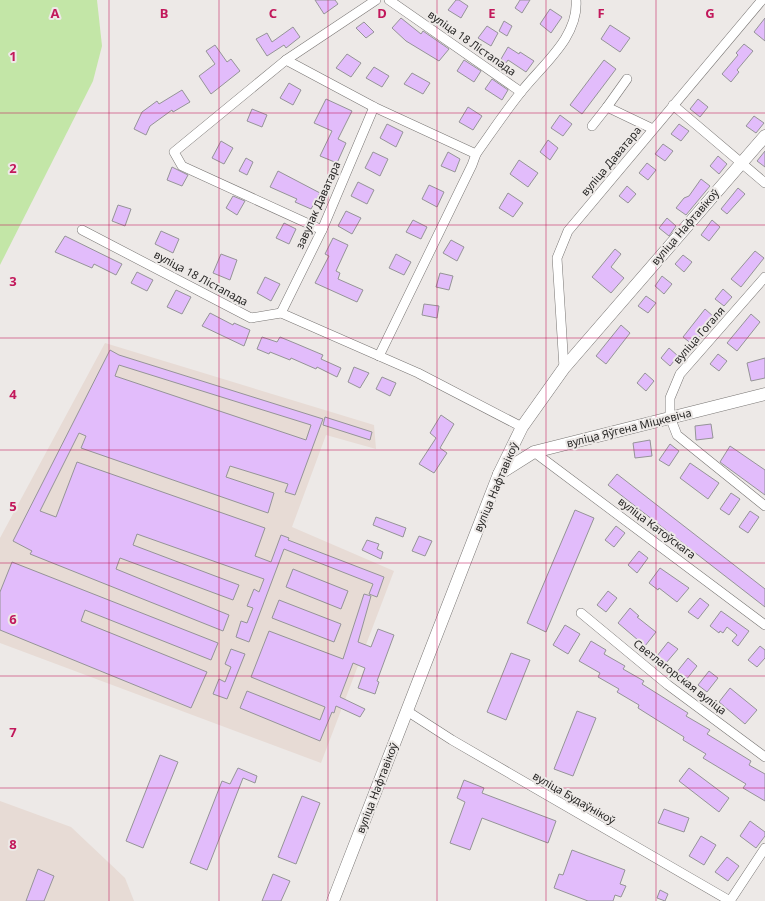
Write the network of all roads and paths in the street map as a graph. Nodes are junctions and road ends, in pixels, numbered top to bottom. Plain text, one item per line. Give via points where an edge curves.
1 (376, 0) edge
2 (389, 0) edge
3 (576, 0) edge
4 (762, 0) edge
5 (286, 60) junction
6 (627, 79) dead end
7 (521, 92) junction
8 (673, 105) junction
9 (374, 107) junction
10 (607, 107) junction
11 (592, 126) dead end
12 (653, 129) junction
13 (765, 136) edge
14 (476, 154) junction
15 (741, 164) junction
16 (765, 183) edge
17 (82, 230) dead end
18 (322, 230) junction
19 (765, 277) edge
20 (281, 313) junction
21 (379, 356) junction
22 (564, 368) junction
23 (765, 394) edge
24 (670, 417) junction
25 (522, 427) junction
26 (534, 452) junction
27 (499, 474) junction
28 (765, 506) edge
29 (581, 613) dead end
30 (765, 625) edge
31 (407, 711) junction
32 (765, 757) edge
33 (765, 848) edge
34 (333, 901) edge
35 (730, 901) edge

1 - 5 street
2 - 7 street, вуліца 18 Лістапада
3 - 7 street, вуліца 18 Лістапада via 577,11 569,32
4 - 8 street, вуліца Даватара
5 - 9 street
5 - 18 street via 174,152 182,166
6 - 10 street
7 - 14 street, вуліца 18 Лістапада
8 - 12 street, вуліца Даватара
8 - 15 street
9 - 14 street
9 - 18 street, завулак Даватара
10 - 11 street
10 - 12 street
12 - 22 street, вуліца Даватара via 568,231 557,258
13 - 15 street, вуліца Нафтавікоў
14 - 21 street, вуліца 18 Лістапада
15 - 16 street
15 - 22 street, вуліца Нафтавікоў
17 - 20 street, вуліца 18 Лістапада via 251,318
18 - 20 street, завулак Даватара
19 - 24 street, вуліца Гогаля via 680,374 670,398
20 - 21 street
21 - 25 street via 418,373
22 - 25 street, вуліца Нафтавікоў
23 - 24 street, вуліца Яўгена Міцкевіча
24 - 26 street, вуліца Яўгена Міцкевіча
24 - 28 street via 677,435
25 - 27 street, вуліца Нафтавікоў
26 - 27 street, вуліца Яўгена Міцкевіча
26 - 30 street, вуліца Катоўскага
27 - 31 street, вуліца Нафтавікоў
29 - 32 street, Светлагорская вуліца via 668,685
31 - 34 street, вуліца Нафтавікоў
31 - 35 street, вуліца Будаўнікоў via 576,813
33 - 35 street

